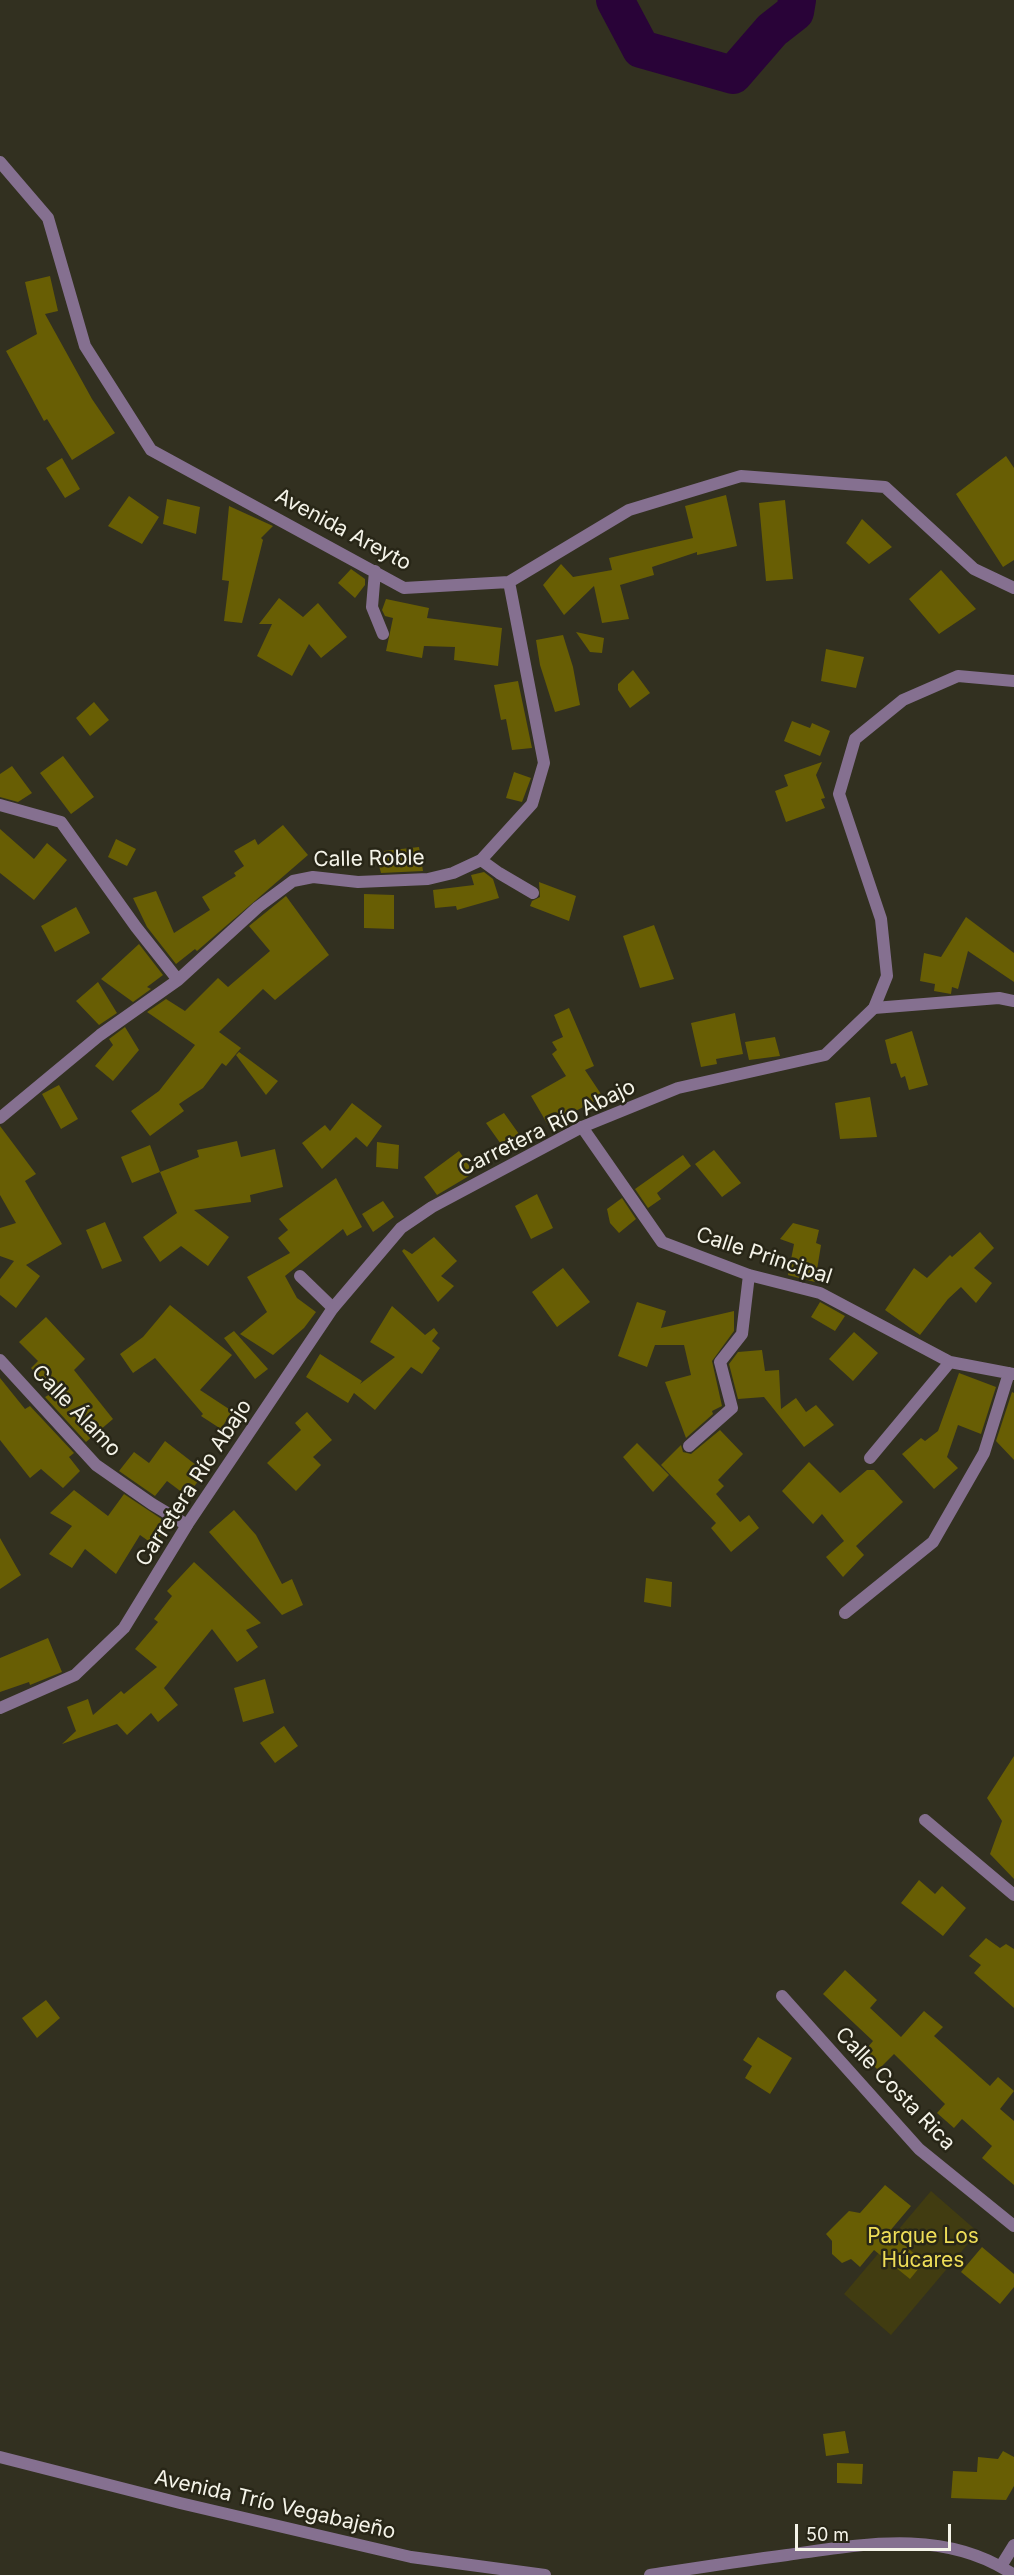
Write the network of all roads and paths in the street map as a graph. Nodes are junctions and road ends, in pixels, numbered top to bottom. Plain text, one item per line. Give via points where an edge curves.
1 (0, 162) edge
2 (375, 571) junction
3 (509, 582) junction
4 (1014, 588) edge
5 (383, 634) dead end
6 (1014, 681) edge
7 (0, 805) edge
8 (481, 860) junction
9 (533, 893) dead end
10 (178, 980) junction
11 (1014, 1001) edge
12 (874, 1008) junction
13 (0, 1118) edge
14 (582, 1127) junction
15 (749, 1275) junction
16 (300, 1276) dead end
17 (333, 1308) junction
18 (0, 1360) edge
19 (950, 1362) junction
20 (1012, 1374) edge
21 (689, 1446) dead end
22 (870, 1458) dead end
23 (188, 1525) junction
24 (845, 1613) dead end
25 (0, 1708) edge
26 (925, 1820) dead end
27 (1014, 1895) edge
28 (782, 1996) dead end
29 (1014, 2226) edge
30 (0, 2457) edge
31 (1014, 2545) edge
32 (1000, 2566) junction
33 (545, 2575) edge
34 (650, 2575) edge
35 (1014, 2575) edge

1 - 2 street, Avenida Areyto via 48,218 85,346 151,450
2 - 3 street, Avenida Areyto via 404,588
2 - 5 street via 372,607
3 - 4 street, Avenida Areyto via 629,510 741,476 885,487 974,569
3 - 8 street, Calle Roble via 544,763 532,804
6 - 12 street, Carretera Río Abajo via 958,676 903,700 855,739 839,794 881,919 887,976
7 - 10 street via 61,822
8 - 9 street
8 - 10 street, Calle Roble via 428,879 358,882 313,877 293,881 258,907
10 - 13 street, Calle Roble via 100,1035
11 - 12 street via 999,998
12 - 14 street, Carretera Río Abajo via 825,1055 678,1088
14 - 15 street, Calle Principal via 662,1242
14 - 17 street, Carretera Río Abajo via 432,1207 401,1228
15 - 19 street, Calle Principal via 820,1293
15 - 21 street via 742,1334 720,1362 732,1408
16 - 17 street
17 - 23 street, Carretera Río Abajo
18 - 23 street, Calle Álamo via 96,1465
19 - 20 street, Calle Principal
19 - 22 street
20 - 24 street via 984,1453 933,1542
23 - 25 street, Carretera Río Abajo via 124,1628 75,1675
26 - 27 street
28 - 29 street, Calle Costa Rica via 919,2149
30 - 33 street, Avenida Trío Vegabajeño via 180,2504 411,2557
31 - 32 street
32 - 34 street via 945,2546 878,2542
32 - 35 street

